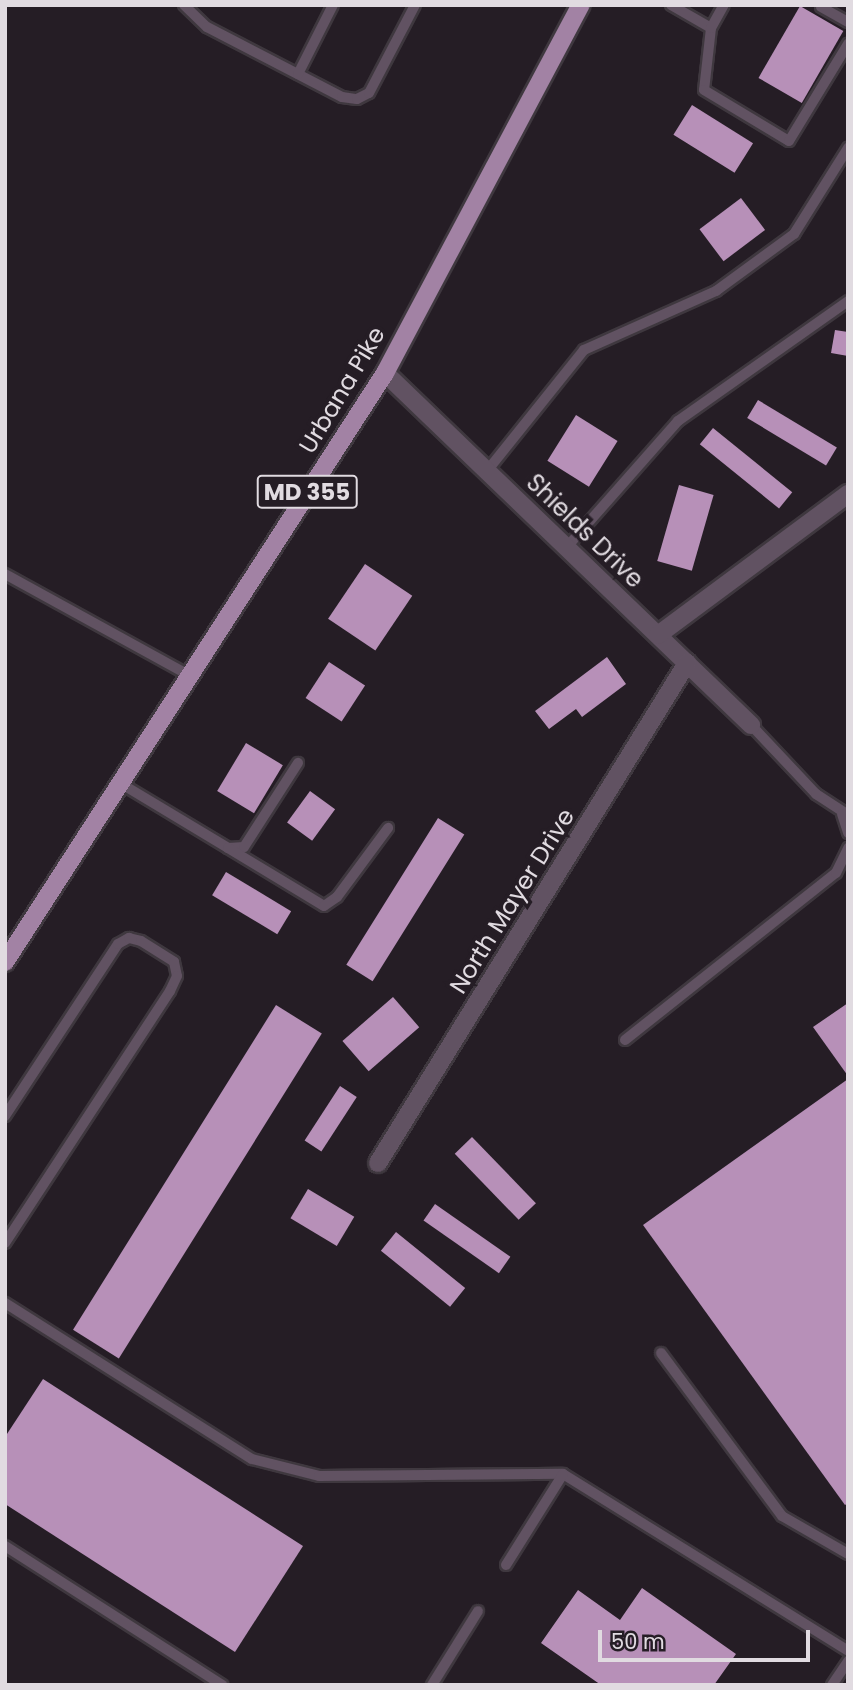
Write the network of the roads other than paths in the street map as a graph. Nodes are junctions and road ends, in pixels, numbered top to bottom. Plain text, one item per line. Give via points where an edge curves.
1 (184, 5) edge
2 (334, 5) edge
3 (415, 5) edge
4 (581, 5) edge
5 (671, 5) edge
6 (724, 5) edge
7 (821, 7) edge
8 (848, 22) edge
9 (711, 27) junction
10 (848, 44) edge
11 (298, 74) junction
12 (848, 148) edge
13 (848, 301) edge
14 (384, 373) junction
15 (487, 471) junction
16 (848, 494) edge
17 (566, 548) junction
18 (5, 574) edge
19 (658, 635) junction
20 (687, 663) junction
21 (189, 675) junction
22 (751, 724) joint
23 (298, 763) dead end
24 (120, 783) junction
25 (845, 815) edge
26 (388, 828) dead end
27 (848, 833) edge
28 (228, 848) junction
29 (848, 848) edge
30 (5, 962) edge
31 (625, 1040) dead end
32 (5, 1116) edge
33 (378, 1163) dead end
34 (5, 1242) edge
35 (5, 1303) edge
36 (660, 1353) dead end
37 (563, 1474) junction
38 (5, 1546) edge
39 (848, 1555) edge
40 (506, 1566) dead end
41 (478, 1611) dead end
42 (848, 1651) edge
43 (848, 1661) edge
44 (222, 1685) edge
45 (432, 1685) edge
46 (832, 1685) edge

1 - 11 lane via 206,27
2 - 11 lane
3 - 11 lane via 363,98 342,97
4 - 14 main road, Urbana Pike / MD 355
5 - 9 lane
6 - 9 lane
7 - 8 lane
9 - 10 lane via 704,90 789,141
12 - 15 lane via 794,234 716,291 584,350
13 - 17 lane via 678,421
14 - 15 street, Shields Drive
14 - 21 main road, Urbana Pike / MD 355
15 - 17 street, Shields Drive
16 - 19 street
17 - 19 street, Shields Drive
18 - 21 lane
19 - 20 street, Shields Drive
20 - 22 street, Shields Drive
20 - 33 street, North Mayer Drive
21 - 24 main road, Urbana Pike / MD 355
22 - 25 lane via 816,794
23 - 28 lane via 252,840 244,847
24 - 28 lane
24 - 30 main road, Urbana Pike / MD 355
25 - 27 lane
26 - 28 lane via 337,897 324,906
29 - 31 lane via 836,873
32 - 34 lane via 118,944 130,938 141,941 174,962 177,976 170,991
35 - 37 lane via 252,1459 319,1476
36 - 39 lane via 782,1516
37 - 40 lane
37 - 42 lane
38 - 44 lane
41 - 45 lane
43 - 46 lane

